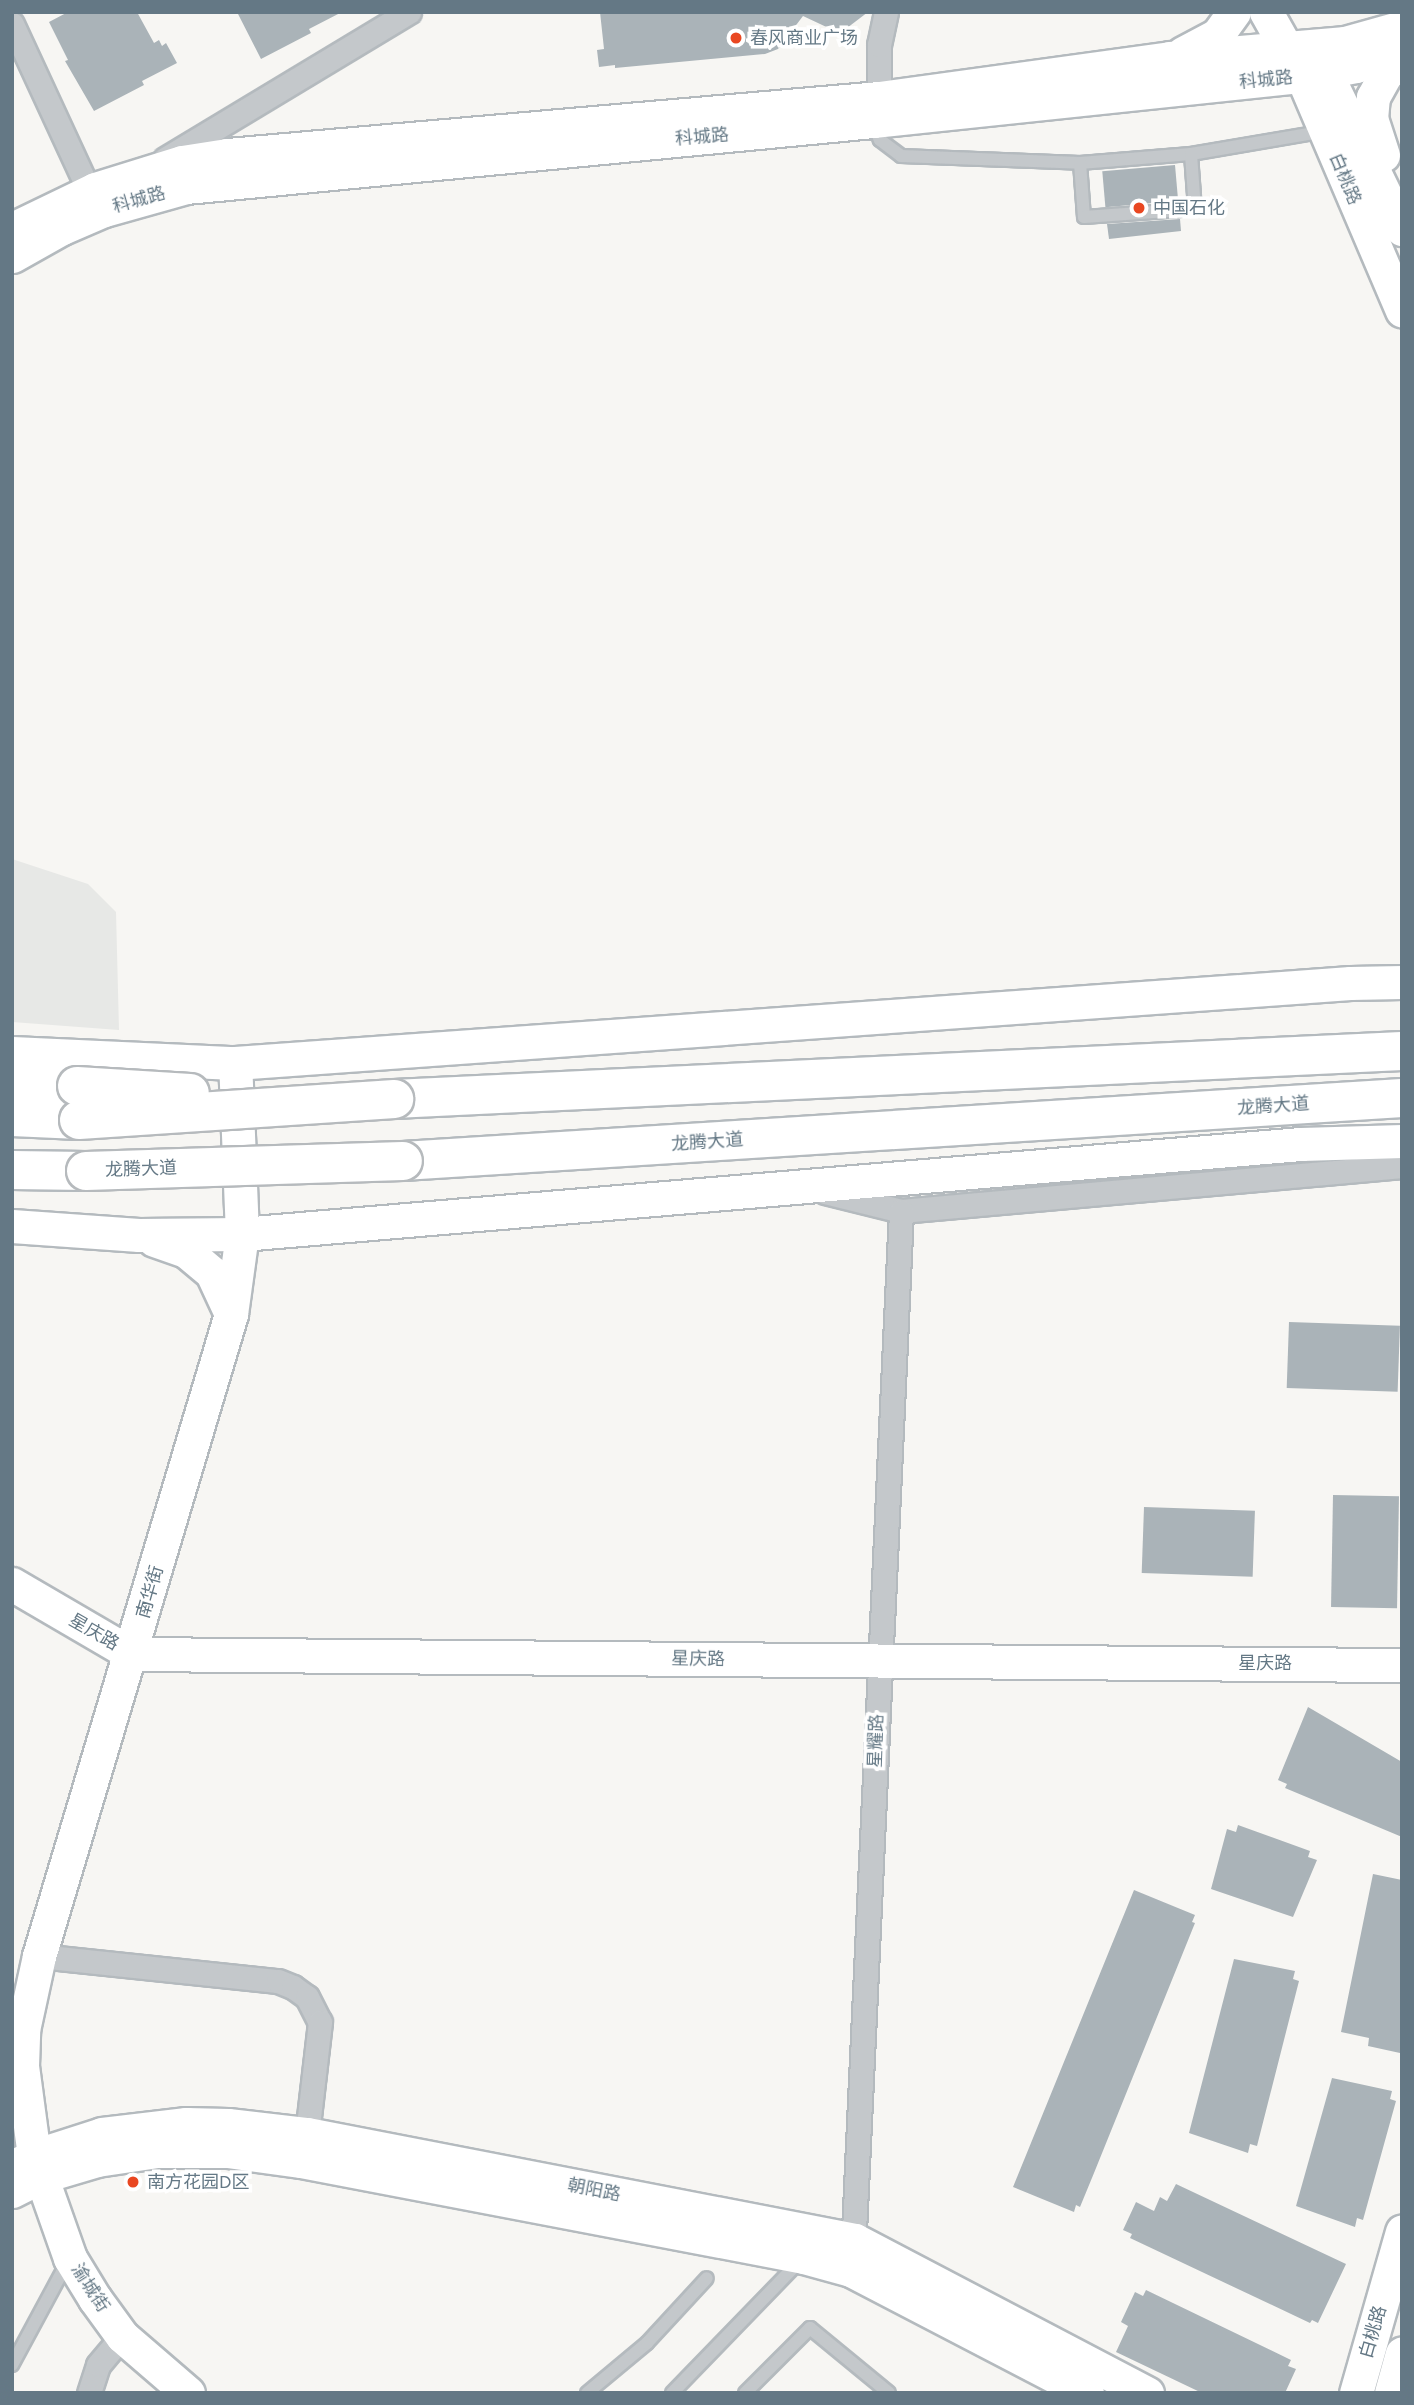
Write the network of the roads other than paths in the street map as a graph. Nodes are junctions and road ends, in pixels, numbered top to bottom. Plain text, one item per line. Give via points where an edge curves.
1 (409, 12) edge
2 (886, 12) edge
3 (1234, 12) edge
4 (1266, 12) edge
5 (1291, 12) edge
6 (12, 24) edge
7 (1402, 27) edge
8 (1402, 50) edge
9 (1170, 58) junction
10 (1402, 58) edge
11 (1307, 61) junction
12 (876, 109) junction
13 (1325, 131) junction
14 (1191, 154) junction
15 (1080, 163) junction
16 (141, 173) junction
17 (89, 191) junction
18 (1402, 227) edge
19 (12, 229) edge
20 (12, 256) edge
21 (1402, 311) edge
22 (1402, 982) edge
23 (1402, 1051) edge
24 (12, 1053) edge
25 (234, 1063) junction
26 (12, 1082) edge
27 (1402, 1098) edge
28 (78, 1103) junction
29 (12, 1117) edge
30 (1402, 1141) edge
31 (1402, 1166) edge
32 (12, 1170) edge
33 (798, 1185) junction
34 (901, 1211) junction
35 (12, 1226) edge
36 (242, 1234) junction
37 (139, 1235) junction
38 (231, 1314) junction
39 (12, 1584) edge
40 (132, 1654) junction
41 (879, 1660) junction
42 (1402, 1665) edge
43 (39, 1956) junction
44 (307, 2134) junction
45 (22, 2170) edge
46 (1402, 2231) edge
47 (853, 2255) junction
48 (804, 2257) junction
49 (70, 2258) junction
50 (707, 2278) dead end
51 (122, 2336) junction
52 (1402, 2353) edge
53 (12, 2365) edge
54 (89, 2393) edge
55 (188, 2393) edge
56 (587, 2393) edge
57 (673, 2393) edge
58 (744, 2393) edge
59 (889, 2393) edge
60 (1087, 2393) edge
61 (1147, 2393) edge
62 (1356, 2393) edge
63 (1391, 2393) edge

1 - 16 street
2 - 12 street
3 - 9 main road via 1207,42
4 - 11 main road
5 - 11 main road
6 - 17 street
7 - 11 main road, 科城路 via 1345,43
8 - 11 main road, 科城路
9 - 11 main road, 科城路
9 - 12 main road, 科城路
10 - 18 main road via 1377,86 1371,119
11 - 12 main road, 科城路
11 - 13 main road, 白桃路
11 - 18 main road, 白桃路
12 - 15 lane via 880,140 901,156
12 - 16 main road, 科城路 via 228,155
12 - 20 main road, 科城路 via 186,187 104,210
13 - 14 lane
13 - 21 main road, 白桃路
14 - 15 lane
14 - 15 lane via 1195,209 1084,217
16 - 17 main road, 科城路
17 - 19 main road, 科城路
22 - 25 main road
23 - 28 highway, bridge via 339,1102
24 - 25 main road
25 - 36 main road, 南华街
26 - 28 highway
27 - 32 highway, 龙腾大道, bridge via 402,1161
28 - 29 highway
30 - 33 main road via 1301,1144
31 - 34 street
33 - 34 street
33 - 36 main road
34 - 41 street, 星耀路
35 - 37 main road
36 - 37 main road
36 - 38 main road, 南华街
37 - 38 main road via 186,1251 212,1273
38 - 40 main road, 南华街
39 - 40 main road, 星庆路
40 - 41 main road, 星庆路
40 - 43 main road, 南华街
41 - 42 main road, 星庆路
41 - 47 street, 星耀路
43 - 44 street via 278,1981 293,1987 307,1997 320,2022
43 - 45 main road, 南华街 via 29,1994 22,2066
44 - 45 main road, 朝阳路 via 228,2124 102,2134
44 - 47 main road, 朝阳路
45 - 48 main road, 朝阳路 via 157,2151 227,2151 301,2161
45 - 49 main road, 渝城街
46 - 62 main road, 白桃路
47 - 48 main road, 朝阳路
47 - 60 main road, 朝阳路
47 - 61 main road, 朝阳路
48 - 57 lane
49 - 51 main road, 渝城街
49 - 53 lane
50 - 56 lane via 647,2343
51 - 54 street via 98,2365
51 - 55 main road, 渝城街
52 - 63 main road, 白桃路
58 - 59 lane via 810,2328

